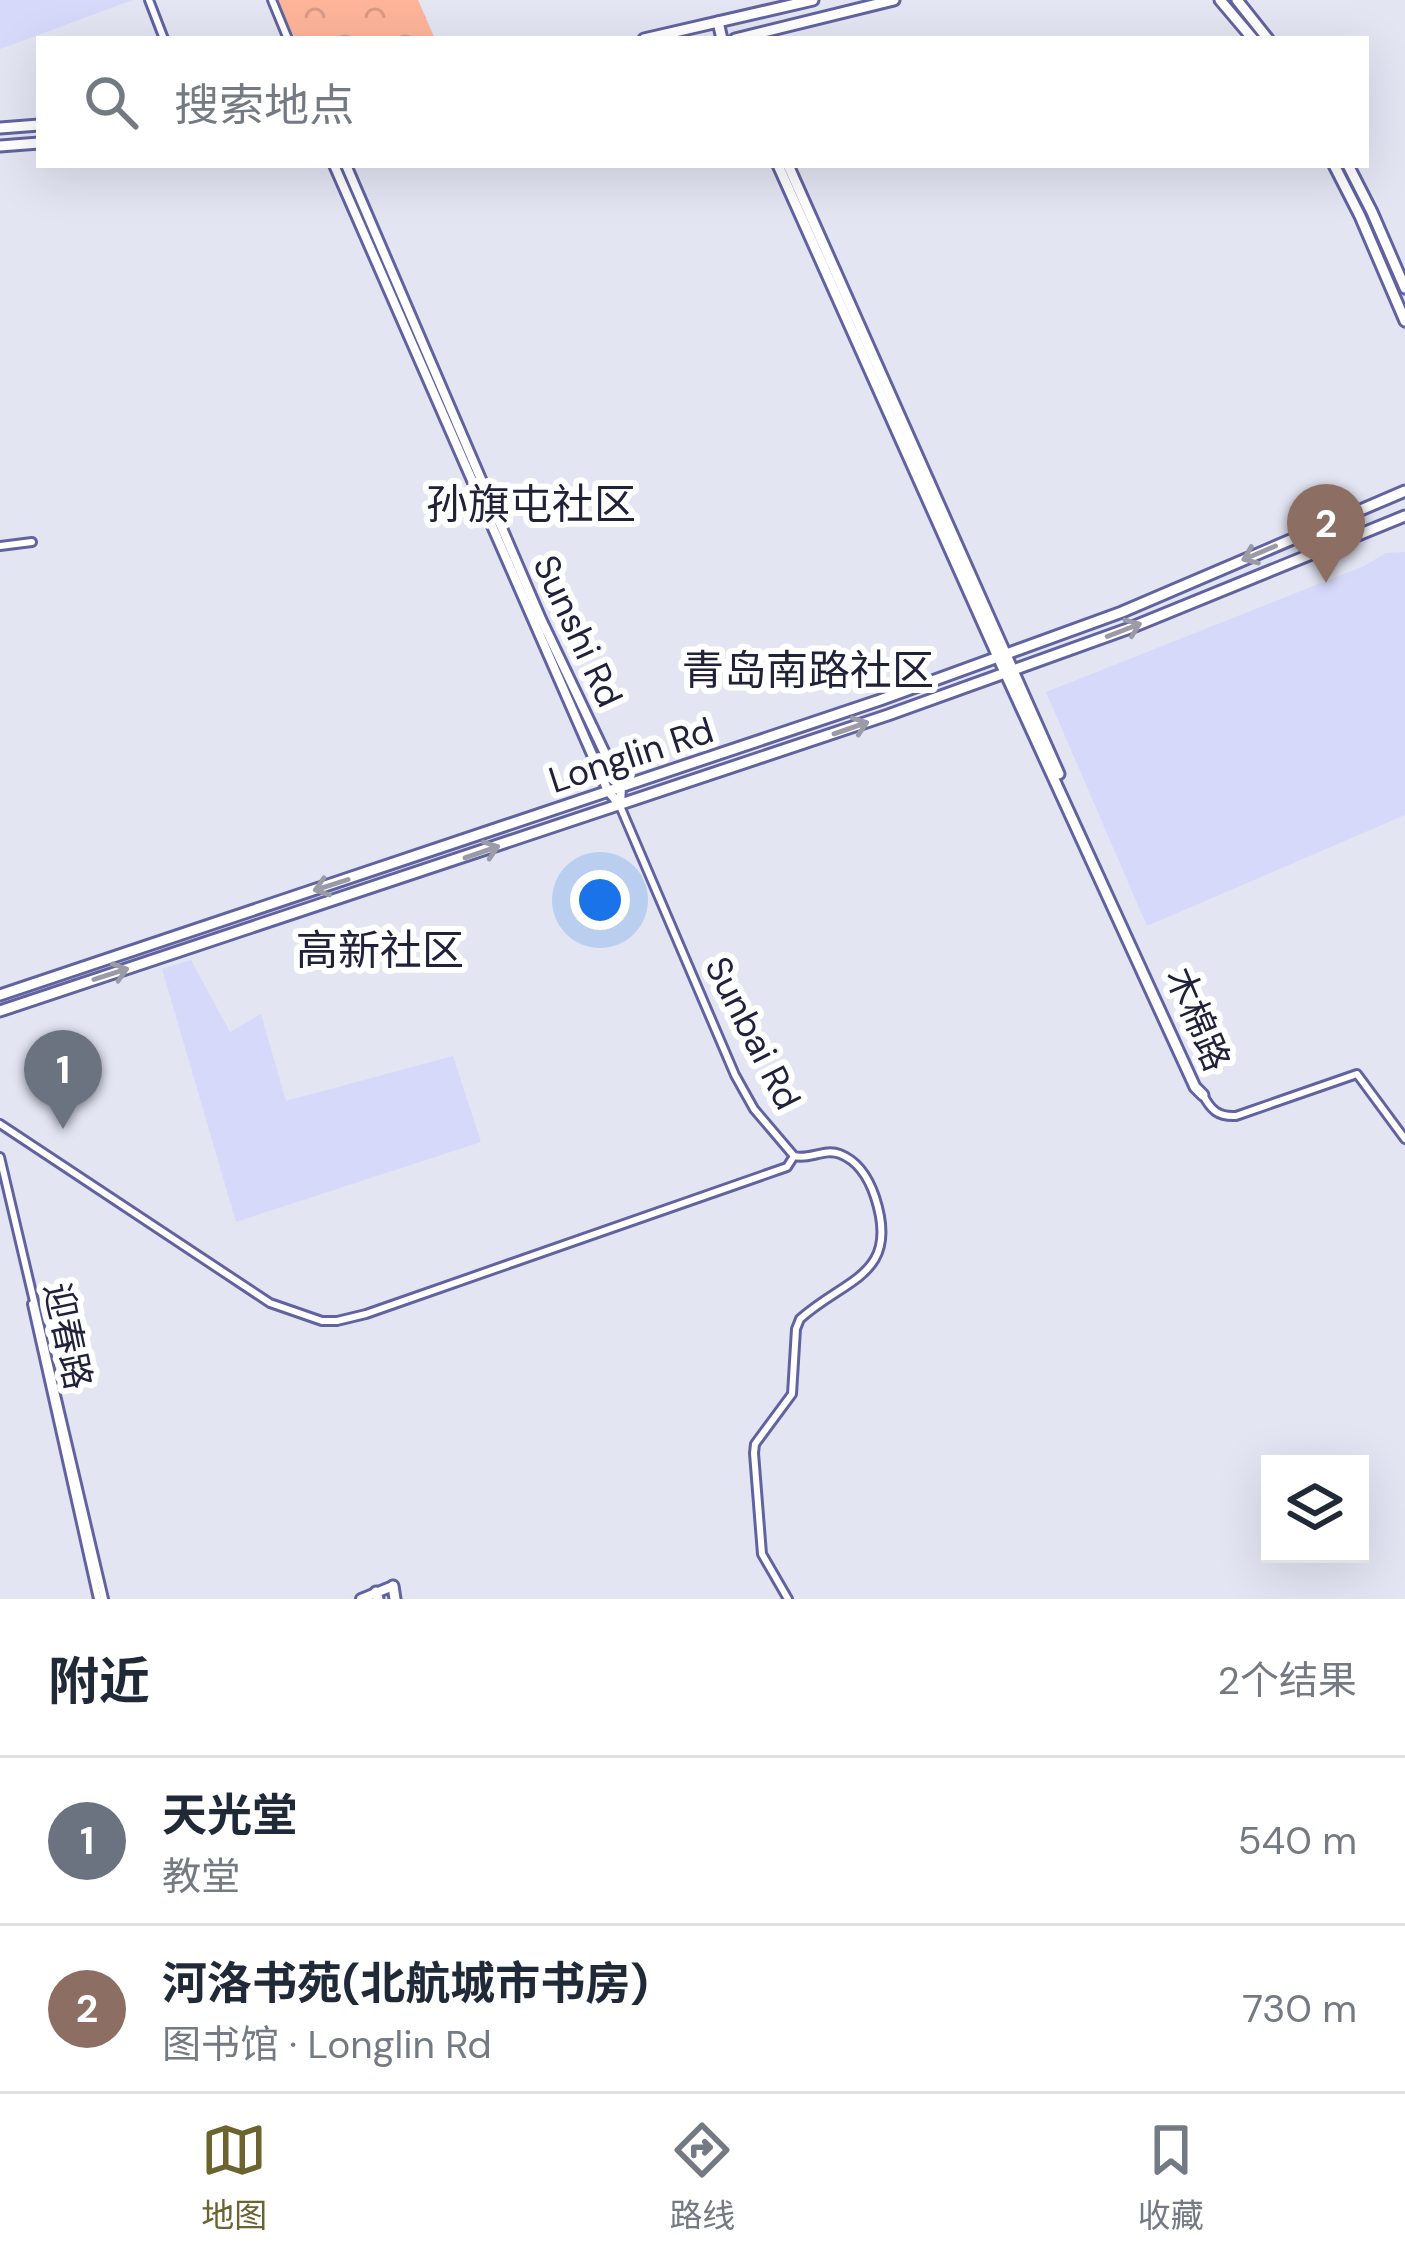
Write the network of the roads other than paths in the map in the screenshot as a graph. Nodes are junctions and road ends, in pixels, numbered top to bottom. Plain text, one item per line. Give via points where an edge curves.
1 (148, 0) edge
2 (272, 0) edge
3 (813, 0) edge
4 (894, 0) edge
5 (1220, 0) edge
6 (1237, 0) edge
7 (718, 22) junction
8 (163, 36) edge
9 (287, 36) edge
10 (657, 36) edge
11 (728, 36) edge
12 (743, 36) edge
13 (1250, 36) edge
14 (1266, 36) edge
15 (36, 125) edge
16 (0, 128) edge
17 (36, 143) edge
18 (0, 146) edge
19 (335, 168) edge
20 (347, 168) edge
21 (779, 168) edge
22 (789, 168) edge
23 (1336, 168) edge
24 (1350, 168) edge
25 (1405, 288) edge
26 (1405, 321) edge
27 (1405, 491) edge
28 (1405, 516) edge
29 (32, 542) dead end
30 (0, 545) edge
31 (1002, 656) junction
32 (1010, 672) junction
33 (622, 787) junction
34 (608, 791) junction
35 (620, 806) junction
36 (0, 995) edge
37 (0, 1011) edge
38 (1203, 1095) joint
39 (0, 1124) edge
40 (1405, 1139) edge
41 (794, 1156) junction
42 (0, 1157) edge
43 (393, 1586) joint
44 (377, 1596) edge
45 (101, 1599) edge
46 (361, 1599) edge
47 (395, 1599) edge
48 (788, 1599) edge

1 - 8 street
2 - 9 street
3 - 7 main road
4 - 12 main road
5 - 13 main road
6 - 14 main road
7 - 10 main road
7 - 11 main road
15 - 16 main road
17 - 18 main road
19 - 34 street, Sunshi Rd
20 - 33 street, Sunshi Rd
21 - 31 main road, 木棉路
22 - 31 main road, 木棉路
23 - 26 main road
24 - 25 main road
27 -> 31 main road, Longlin Rd
32 -> 28 main road, Longlin Rd
29 - 30 street
31 - 32 main road, 木棉路
31 - 33 main road, Longlin Rd
35 -> 32 main road, Longlin Rd
32 - 38 main road, 木棉路
33 - 34 main road, Longlin Rd
33 - 35 street
34 - 35 street, Sunshi Rd
34 -> 36 main road, Longlin Rd
37 -> 35 main road, Longlin Rd
35 - 41 street, Sunbai Rd via 735,1075
38 - 40 street via 1216,1113 1236,1116 1357,1074
39 - 41 street via 270,1303 322,1321 366,1314 742,1183 787,1167
41 - 48 street, Sunbai Rd via 831,1151 849,1158 872,1187 880,1247 867,1273 800,1319 792,1394 755,1444 762,1554
42 - 45 street, 迎春路
43 - 44 street
43 - 47 main road
44 - 46 street

